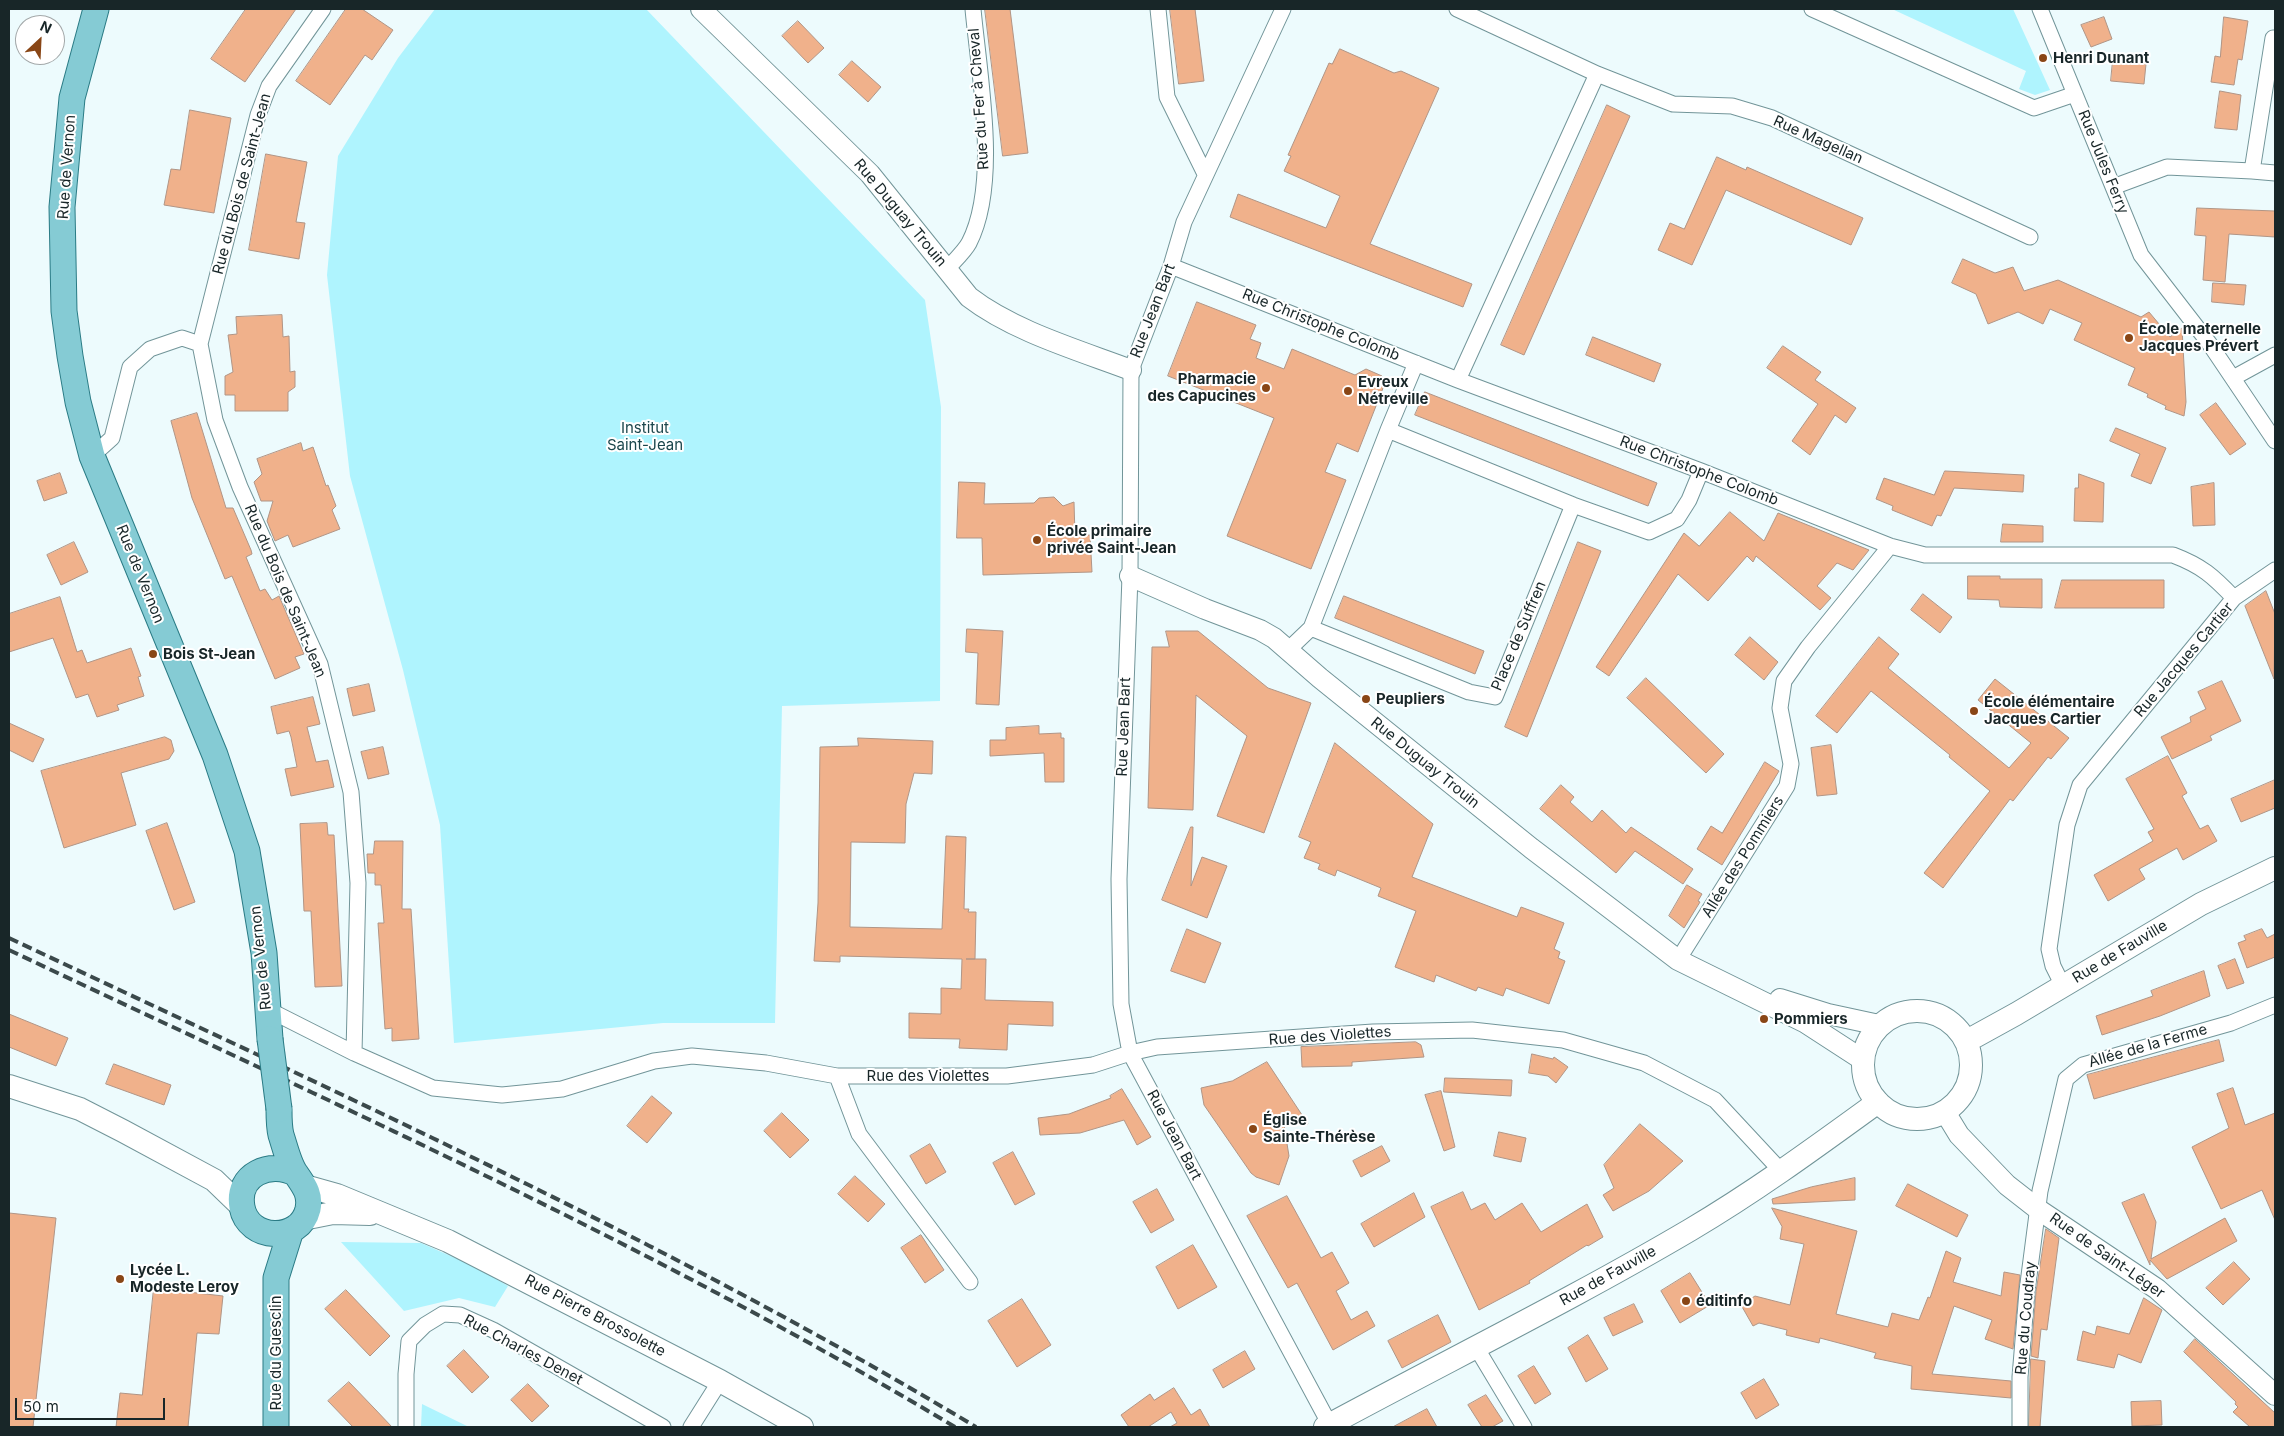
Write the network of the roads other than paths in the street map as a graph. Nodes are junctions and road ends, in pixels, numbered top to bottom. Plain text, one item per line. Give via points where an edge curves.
1 (96, 9) edge
2 (322, 9) edge
3 (701, 9) edge
4 (973, 9) edge
5 (1158, 9) edge
6 (1283, 9) edge
7 (1457, 9) edge
8 (1812, 9) edge
9 (2040, 9) edge
10 (2273, 38) dead end
11 (1597, 74) junction
12 (2075, 94) junction
13 (2252, 171) junction
14 (2275, 173) edge
15 (1205, 174) junction
16 (2113, 187) junction
17 (2030, 237) dead end
18 (1171, 266) junction
19 (948, 269) junction
20 (200, 344) junction
21 (2275, 355) edge
22 (1416, 363) junction
23 (1130, 370) junction
24 (2233, 378) junction
25 (1458, 380) junction
26 (1388, 430) junction
27 (2275, 441) edge
28 (92, 456) junction
29 (1701, 471) junction
30 (1573, 505) junction
31 (1890, 546) junction
32 (2275, 570) edge
33 (1130, 576) junction
34 (2234, 598) junction
35 (1311, 628) junction
36 (1288, 650) junction
37 (2275, 868) edge
38 (1678, 960) junction
39 (1706, 975) junction
40 (2062, 986) junction
41 (2275, 1005) edge
42 (267, 1008) junction
43 (1879, 1025) junction
44 (1966, 1041) junction
45 (354, 1053) junction
46 (1130, 1053) junction
47 (1863, 1060) junction
48 (837, 1076) junction
49 (9, 1086) edge
50 (1878, 1102) junction
51 (1945, 1112) junction
52 (280, 1133) junction
53 (1782, 1172) junction
54 (256, 1174) junction
55 (214, 1180) junction
56 (300, 1180) junction
57 (242, 1207) junction
58 (2038, 1210) junction
59 (383, 1215) junction
60 (297, 1225) junction
61 (260, 1231) junction
62 (276, 1278) junction
63 (970, 1282) dead end
64 (1476, 1348) junction
65 (720, 1381) junction
66 (2275, 1395) edge
67 (1327, 1426) edge
68 (276, 1427) edge
69 (406, 1427) edge
70 (663, 1427) edge
71 (691, 1427) edge
72 (802, 1427) edge
73 (1524, 1427) edge
74 (2020, 1427) edge

1 - 28 main road, Rue de Vernon via 72,98 62,207 64,310 78,402
2 - 20 street, Rue du Bois de Saint-Jean via 269,86
3 - 19 street, Rue Duguay Trouin via 870,174
4 - 19 street, Rue du Fer à Cheval via 986,151 983,206 969,244
5 - 15 street via 1167,97
6 - 15 street, Rue Jean Bart
7 - 11 street, Rue Magellan
8 - 12 street, Rue Jules Ferry via 2034,108
9 - 12 street
10 - 13 street
11 - 17 street, Rue Magellan via 1674,104 1732,106 1772,118
11 - 25 street
12 - 16 street, Rue Jules Ferry
13 - 14 street
13 - 16 street via 2168,167
15 - 18 street, Rue Jean Bart via 1184,222
16 - 24 street, Rue Jules Ferry via 2141,255
18 - 22 street, Rue Christophe Colomb
18 - 23 street, Rue Jean Bart
19 - 23 street, Rue Duguay Trouin via 969,297 986,311
20 - 28 street via 182,338 150,349 130,367 112,438
20 - 45 street, Rue du Bois de Saint-Jean via 215,420 265,545 320,664 349,782 358,883
21 - 24 street
22 - 25 street, Rue Christophe Colomb
22 - 26 street
23 - 33 street, Rue Jean Bart
24 - 27 street, Rue Jules Ferry
25 - 29 street, Rue Christophe Colomb
26 - 30 street
26 - 35 street
28 - 42 main road, Rue de Vernon via 214,755 247,852 264,953
29 - 30 street via 1689,500 1677,518 1649,532
29 - 31 street, Rue Christophe Colomb
30 - 35 street, Place de Suffren via 1495,697 1469,692
31 - 34 street, Rue Christophe Colomb via 1925,555 2173,555 2212,575
31 - 38 street, Allée des Pommiers via 1808,646 1784,681 1780,708 1791,764 1787,786
32 - 34 street, Rue Jacques Cartier
33 - 36 street, Rue Duguay Trouin via 1260,630
33 - 46 street, Rue Jean Bart via 1120,859 1121,1004
34 - 40 street, Rue Jacques Cartier via 2080,784 2067,825 2049,949
35 - 36 street
36 - 38 street, Rue Duguay Trouin via 1531,848
37 - 40 main road, Rue de Fauville via 2201,904
38 - 39 street, Rue Duguay Trouin
39 - 43 street, Rue Duguay Trouin via 1828,1014
39 - 47 street, Rue Duguay Trouin via 1806,1023
40 - 44 main road, Rue de Fauville
41 - 58 street, Allée de la Ferme via 2230,1022 2083,1065 2066,1079
42 - 45 street, Rue des Violettes
42 - 52 main road, Rue de Vernon, bridge
43 - 44 main road via 1898,1013 1918,1010 1938,1014 1955,1025
43 - 47 main road via 1868,1041
44 - 51 main road via 1972,1061 1970,1081 1960,1099
45 - 48 street, Rue des Violettes via 433,1088 502,1095 562,1089 654,1061 692,1056 766,1063
46 - 48 street, Rue des Violettes via 1094,1065 1007,1076
46 - 53 street, Rue des Violettes via 1157,1047 1373,1032 1472,1030 1563,1040 1644,1063 1715,1100
46 - 67 street, Rue Jean Bart
47 - 50 main road via 1866,1082
48 - 63 street via 859,1134
49 - 55 main road via 80,1109
50 - 51 main road via 1892,1113 1910,1119 1928,1118
50 - 53 main road, Rue de Fauville
51 - 58 street, Rue de Saint-Léger via 1972,1149
52 - 54 main road
52 - 56 main road, Rue de Vernon
53 - 64 main road, Rue de Fauville via 1644,1256
54 - 55 main road
54 - 56 main road via 279,1168
54 - 57 main road via 243,1192
55 - 57 main road
56 - 59 main road, Rue Pierre Brossolette
56 - 60 main road via 308,1207
57 - 61 main road via 252,1225
58 - 66 street, Rue de Saint-Léger via 2157,1289
58 - 74 street, Rue du Coudray via 2026,1301
59 - 60 main road, Rue Pierre Brossolette via 333,1213
59 - 65 main road, Rue Pierre Brossolette via 448,1240
60 - 61 main road via 276,1234
60 - 62 main road
61 - 62 main road
62 - 68 main road, Rue du Guesclin
64 - 67 main road, Rue de Fauville
64 - 73 street
65 - 71 street
65 - 72 main road, Rue Pierre Brossolette
69 - 70 street, Rue Charles Denet via 409,1341 425,1325 443,1314 460,1315 493,1330

